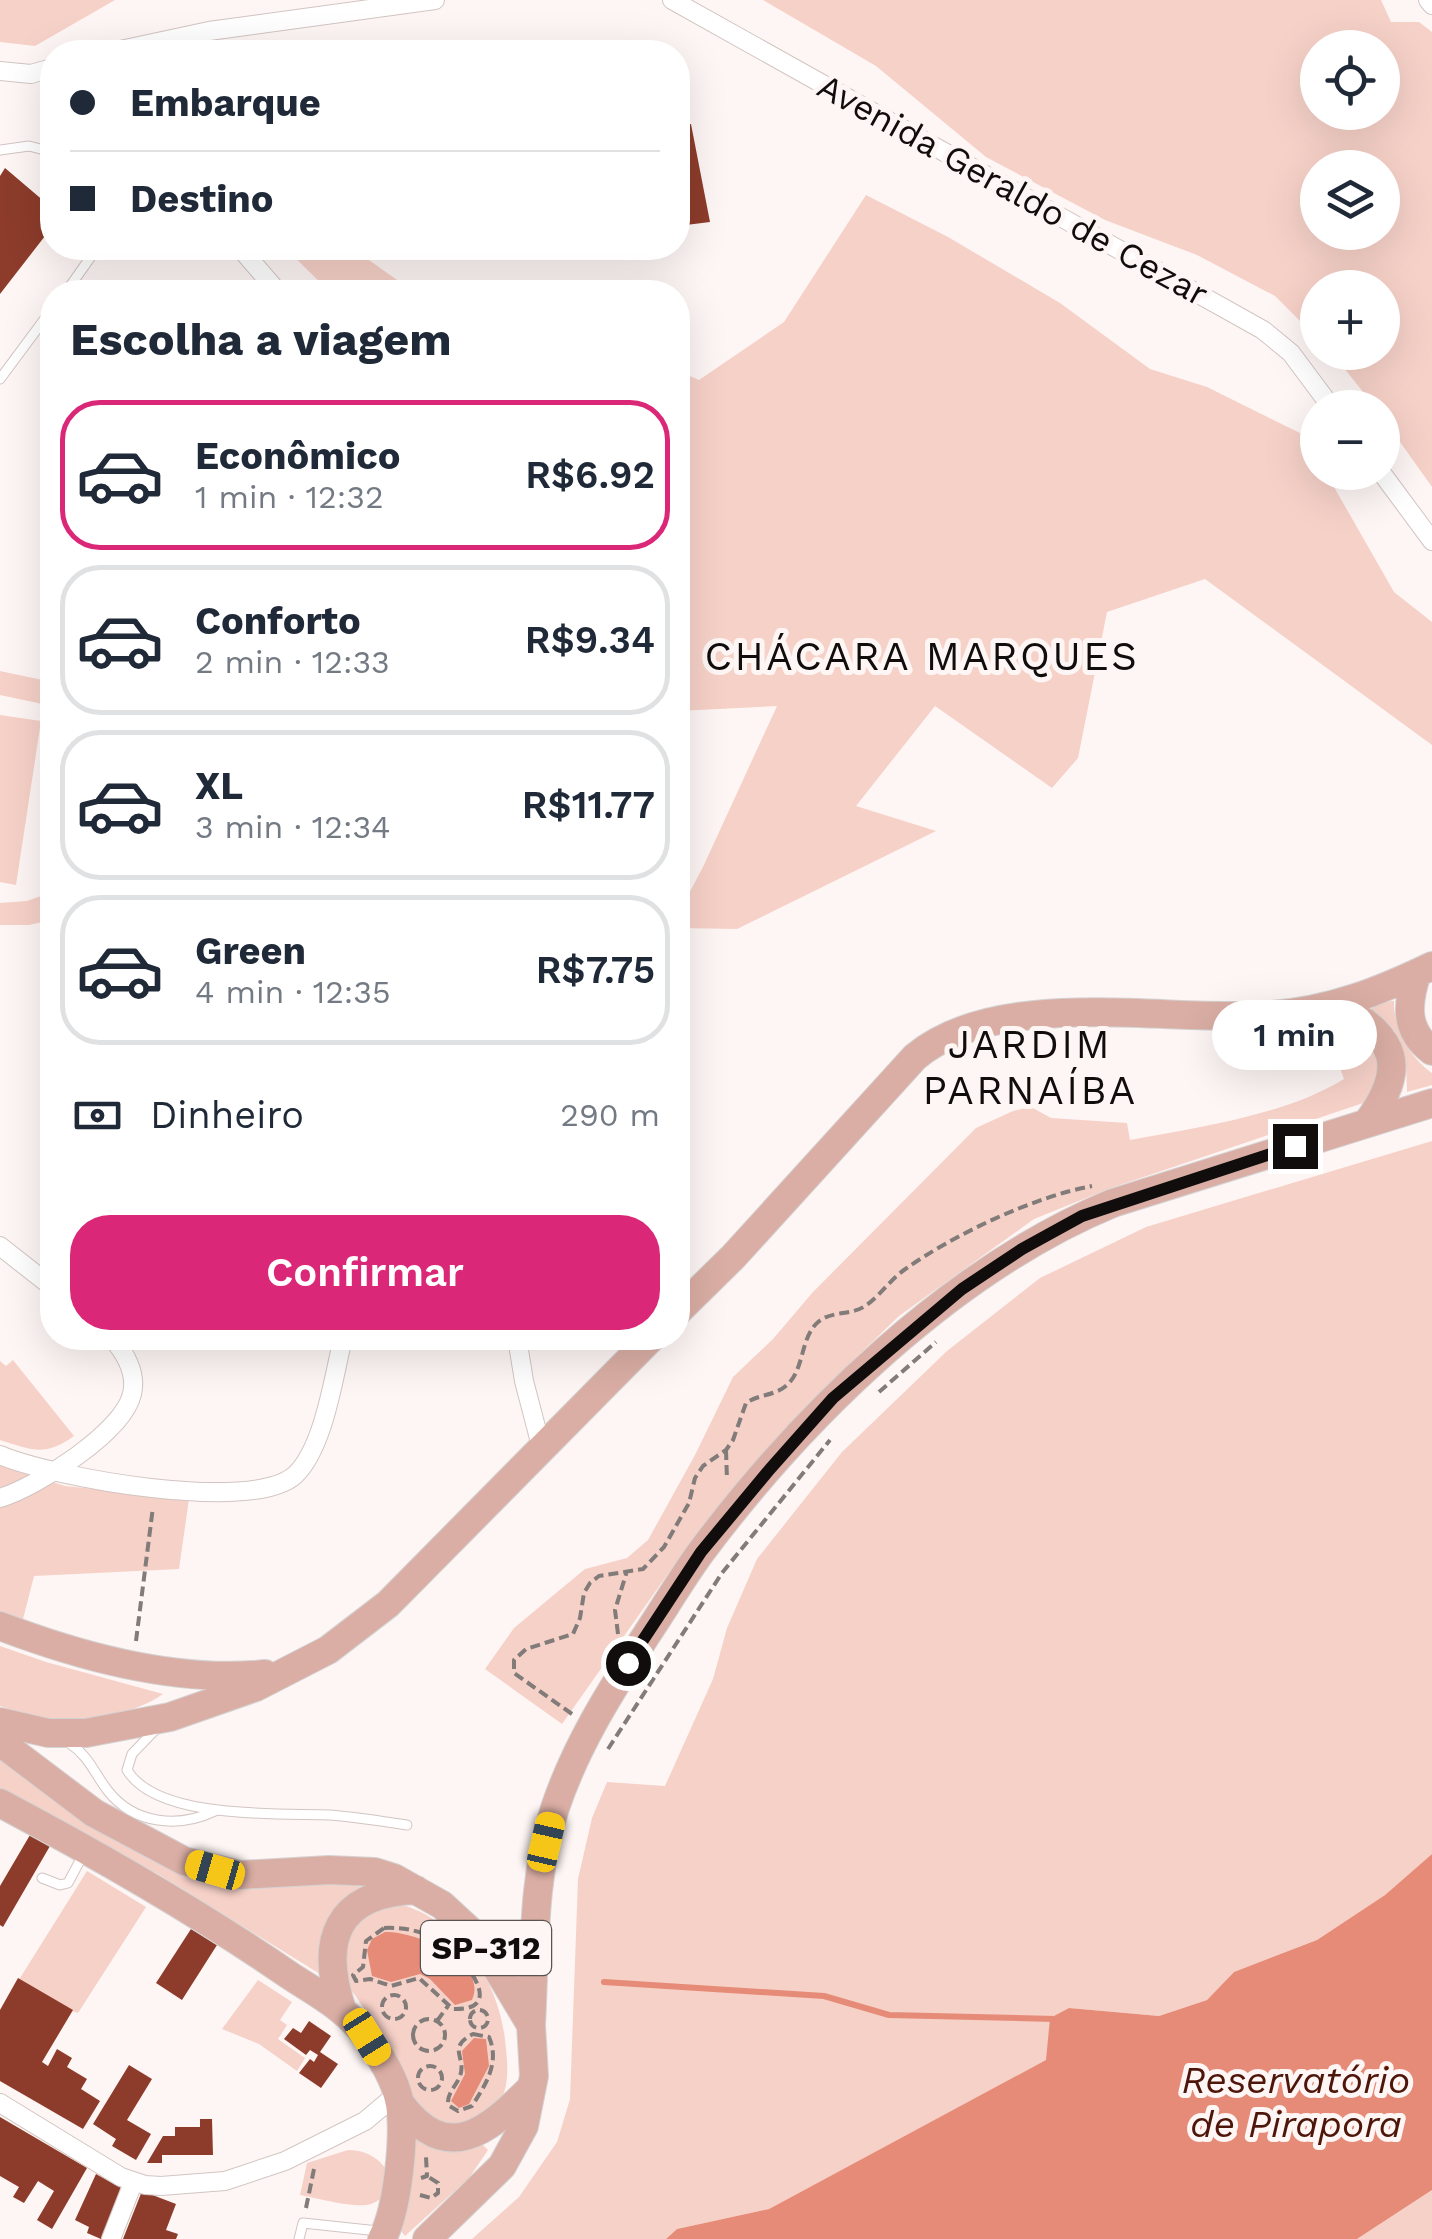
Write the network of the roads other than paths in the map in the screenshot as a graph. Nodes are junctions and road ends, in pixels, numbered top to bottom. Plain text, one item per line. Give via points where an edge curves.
1 (436, 0) edge
2 (672, 0) edge
3 (167, 40) edge
4 (40, 71) edge
5 (0, 72) edge
6 (31, 74) junction
7 (40, 78) edge
8 (40, 149) edge
9 (0, 150) edge
10 (250, 260) edge
11 (268, 280) edge
12 (40, 325) edge
13 (0, 379) edge
14 (1319, 390) edge
15 (1394, 490) edge
16 (1432, 541) edge
17 (1424, 969) edge
18 (1338, 1005) junction
19 (1432, 1050) edge
20 (1432, 1104) edge
21 (1368, 1123) junction
22 (0, 1246) edge
23 (40, 1278) edge
24 (690, 1299) edge
25 (122, 1350) edge
26 (340, 1350) edge
27 (520, 1350) edge
28 (639, 1350) edge
29 (541, 1446) junction
30 (0, 1455) edge
31 (53, 1473) junction
32 (0, 1498) edge
33 (0, 1626) edge
34 (296, 1669) junction
35 (170, 1717) junction
36 (0, 1722) edge
37 (48, 1732) junction
38 (0, 1742) edge
39 (0, 1803) edge
40 (216, 1812) junction
41 (407, 1825) dead end
42 (86, 1848) junction
43 (42, 1878) dead end
44 (418, 1890) junction
45 (342, 2010) junction
46 (531, 2026) junction
47 (531, 2088) junction
48 (398, 2099) junction
49 (0, 2103) edge
50 (133, 2182) junction
51 (384, 2235) edge
52 (112, 2239) edge
53 (299, 2239) edge
54 (426, 2239) edge

1 - 3 street
2 - 14 street, Avenida Geraldo de Cezar via 1263,330
4 - 6 street
5 - 6 street
6 - 7 street
8 - 9 lane
10 - 11 street
12 - 13 lane
15 - 16 street
17 - 18 main road
17 - 19 main road via 1409,998 1409,1015
18 - 21 main road via 1371,1026 1389,1052 1386,1098
18 - 24 main road via 1242,1017 1024,1016 956,1030 914,1056
20 - 21 main road
21 - 46 main road via 1082,1216 962,1289 833,1398 701,1552 575,1756 540,1872
22 - 23 street
25 - 31 street via 132,1373 126,1410
26 - 31 street via 306,1462 279,1484 228,1492
27 - 29 street
28 - 29 main road
29 - 34 main road via 388,1604
30 - 31 street
31 - 32 street
33 - 34 main road via 70,1650 179,1672 240,1676
34 - 35 main road
35 - 37 main road via 86,1733
35 - 40 lane via 138,1745 128,1770 148,1788
36 - 37 main road
37 - 40 lane via 80,1750 110,1793 142,1816 182,1823
38 - 44 main road, SP-312 via 94,1813 184,1861 240,1875 375,1872
39 - 42 main road
40 - 41 lane
42 - 43 lane via 68,1883
42 - 45 main road
44 - 45 main road via 364,1901 340,1922 331,1962
44 - 46 main road, SP-312 via 480,1940
45 - 48 main road via 367,2037
46 - 47 main road, SP-312
47 - 48 main road via 491,2126 459,2138 426,2129
47 - 54 main road, SP-312 via 524,2126 502,2166
48 - 50 street via 318,2146 225,2181
48 - 51 main road via 397,2185
49 - 50 street
50 - 52 street
51 - 53 lane via 303,2223

